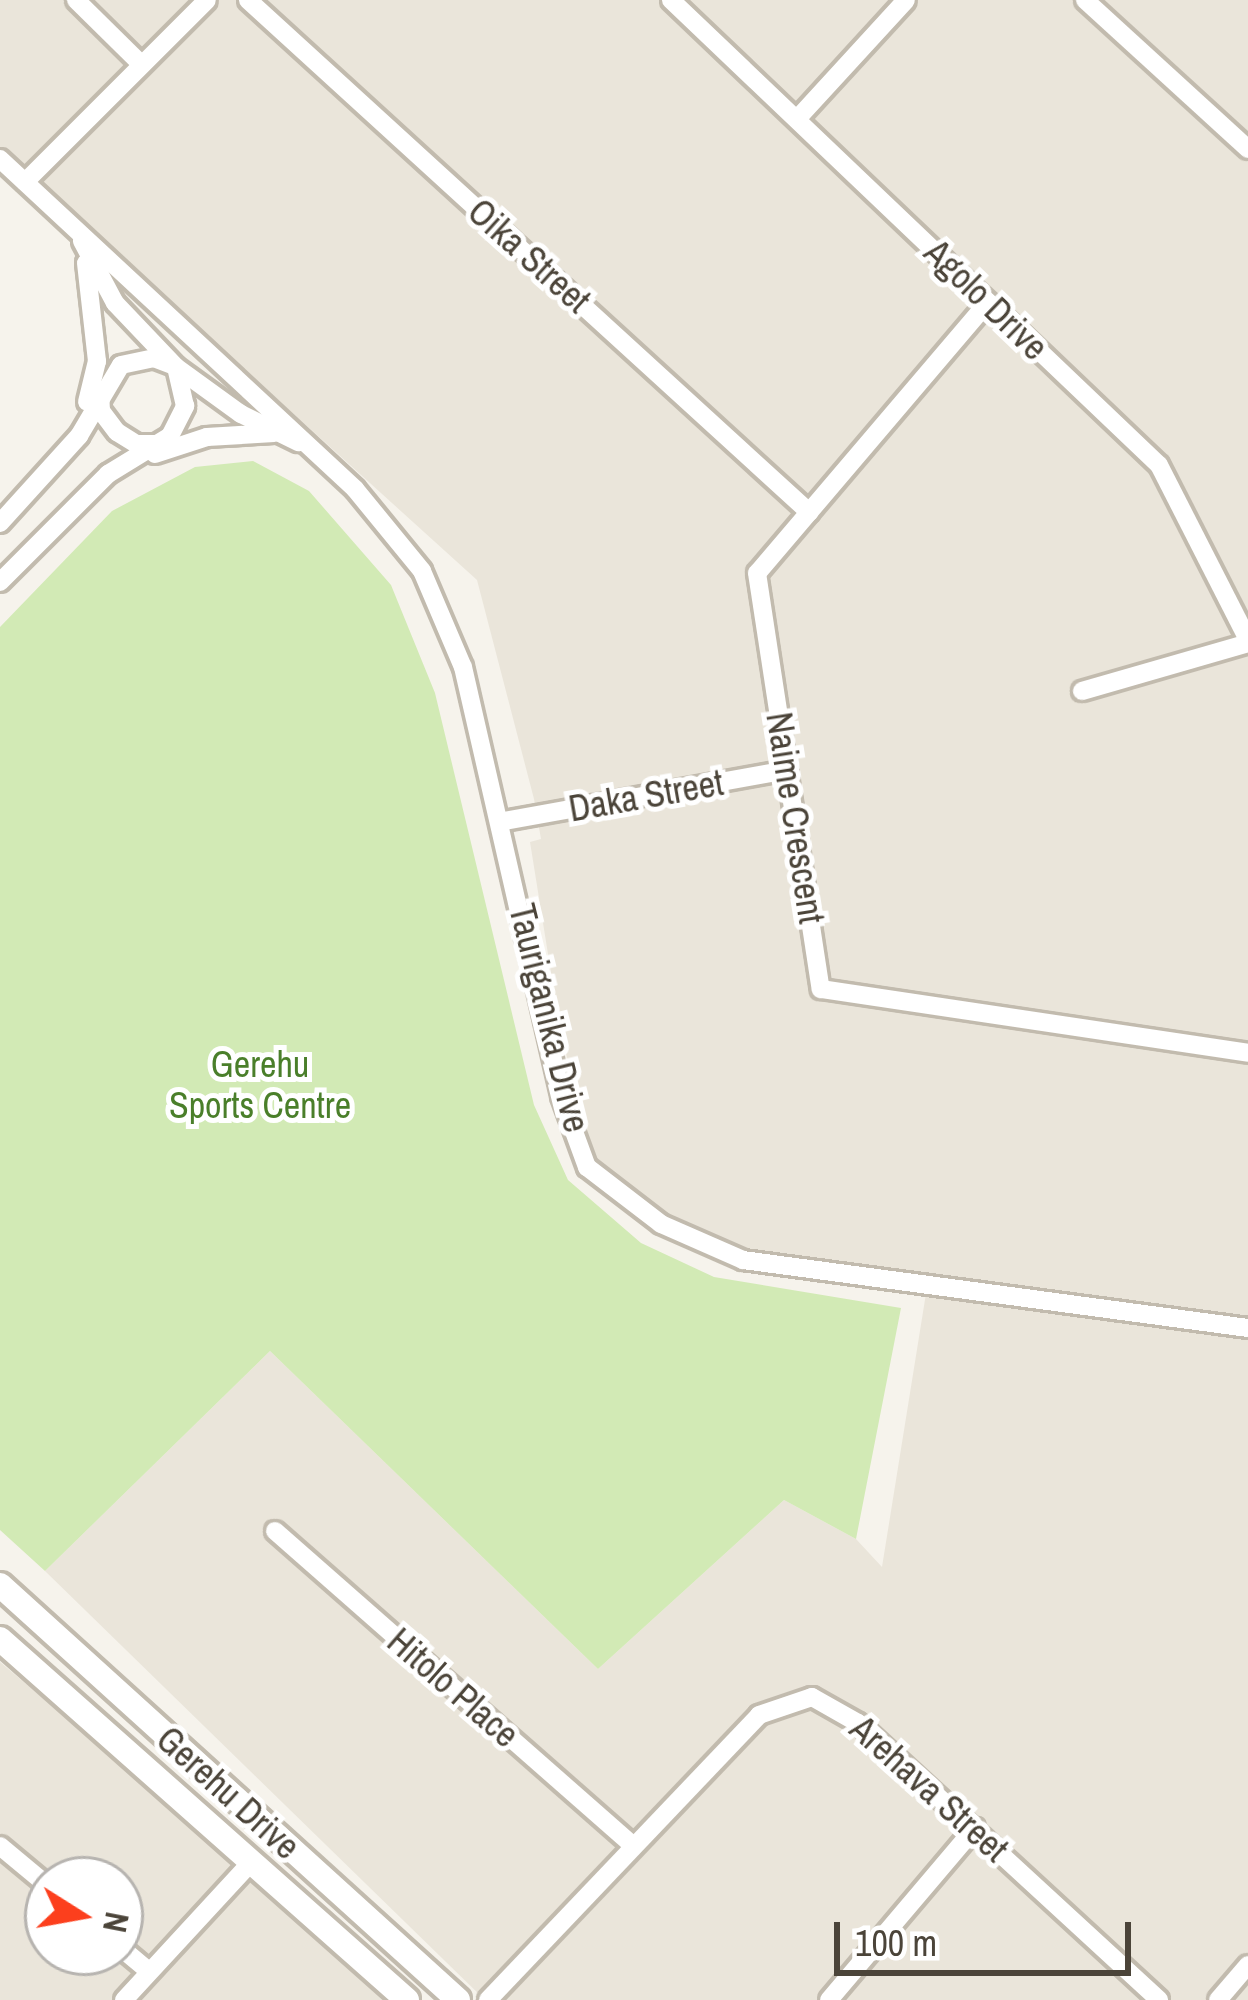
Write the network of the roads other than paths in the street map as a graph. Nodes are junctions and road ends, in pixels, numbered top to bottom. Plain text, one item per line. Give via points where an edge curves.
1 (76, 0) edge
2 (207, 0) edge
3 (248, 0) edge
4 (671, 0) edge
5 (906, 0) edge
6 (1085, 0) edge
7 (141, 64) junction
8 (797, 119) junction
9 (1248, 149) edge
10 (0, 159) edge
11 (26, 182) junction
12 (76, 232) junction
13 (988, 302) junction
14 (176, 367) junction
15 (100, 392) junction
16 (79, 436) junction
17 (158, 445) junction
18 (312, 448) junction
19 (136, 460) junction
20 (809, 512) junction
21 (0, 523) edge
22 (0, 582) edge
23 (1248, 642) edge
24 (1082, 691) dead end
25 (787, 770) junction
26 (504, 821) junction
27 (1248, 1052) edge
28 (1248, 1328) edge
29 (275, 1531) dead end
30 (0, 1585) edge
31 (0, 1639) edge
32 (975, 1828) junction
33 (632, 1845) junction
34 (0, 1846) edge
35 (253, 1860) junction
36 (24, 1866) edge
37 (1248, 1965) edge
38 (144, 1967) edge
39 (149, 1971) junction
40 (124, 2000) edge
41 (407, 2000) edge
42 (458, 2000) edge
43 (488, 2000) edge
44 (829, 2000) edge
45 (1159, 2000) edge
46 (1218, 2000) edge

1 - 7 street
2 - 7 street
3 - 20 street, Oika Street
4 - 8 street, Agolo Drive
5 - 8 street
6 - 9 street
7 - 11 street
8 - 13 street, Agolo Drive
10 - 11 street, Tauriganika Drive
11 - 12 street, Tauriganika Drive
12 - 14 street, Tauriganika Drive via 116,304
12 - 16 street via 97,361
12 - 18 street, Tauriganika Drive
13 - 20 street, Naime Crescent
13 - 23 street, Agolo Drive via 1159,465
14 - 15 street via 154,358 121,365
14 - 17 street via 185,406
14 - 18 street, Tauriganika Drive via 241,414
15 - 16 street
15 - 17 street via 101,411 117,432
16 - 21 street
17 - 19 street
18 - 19 street via 270,431 207,437
18 - 26 street, Tauriganika Drive via 422,571 463,668
19 - 22 street via 107,474
20 - 25 street, Naime Crescent via 757,573
23 - 24 street
25 - 26 street, Daka Street
25 - 27 street, Naime Crescent via 821,989
26 - 28 street, Tauriganika Drive via 561,1096 587,1167 662,1224 743,1260
29 - 33 street, Hitolo Place
30 - 42 street, Gerehu Drive
31 - 35 street, Gerehu Drive
32 - 33 street, Arehava Street via 857,1723 812,1697 759,1715
32 - 44 street
32 - 45 street, Arehava Street
33 - 43 street, Arehava Street
34 - 36 street
35 - 39 street
35 - 41 street, Gerehu Drive
37 - 46 street
38 - 39 street
39 - 40 street

